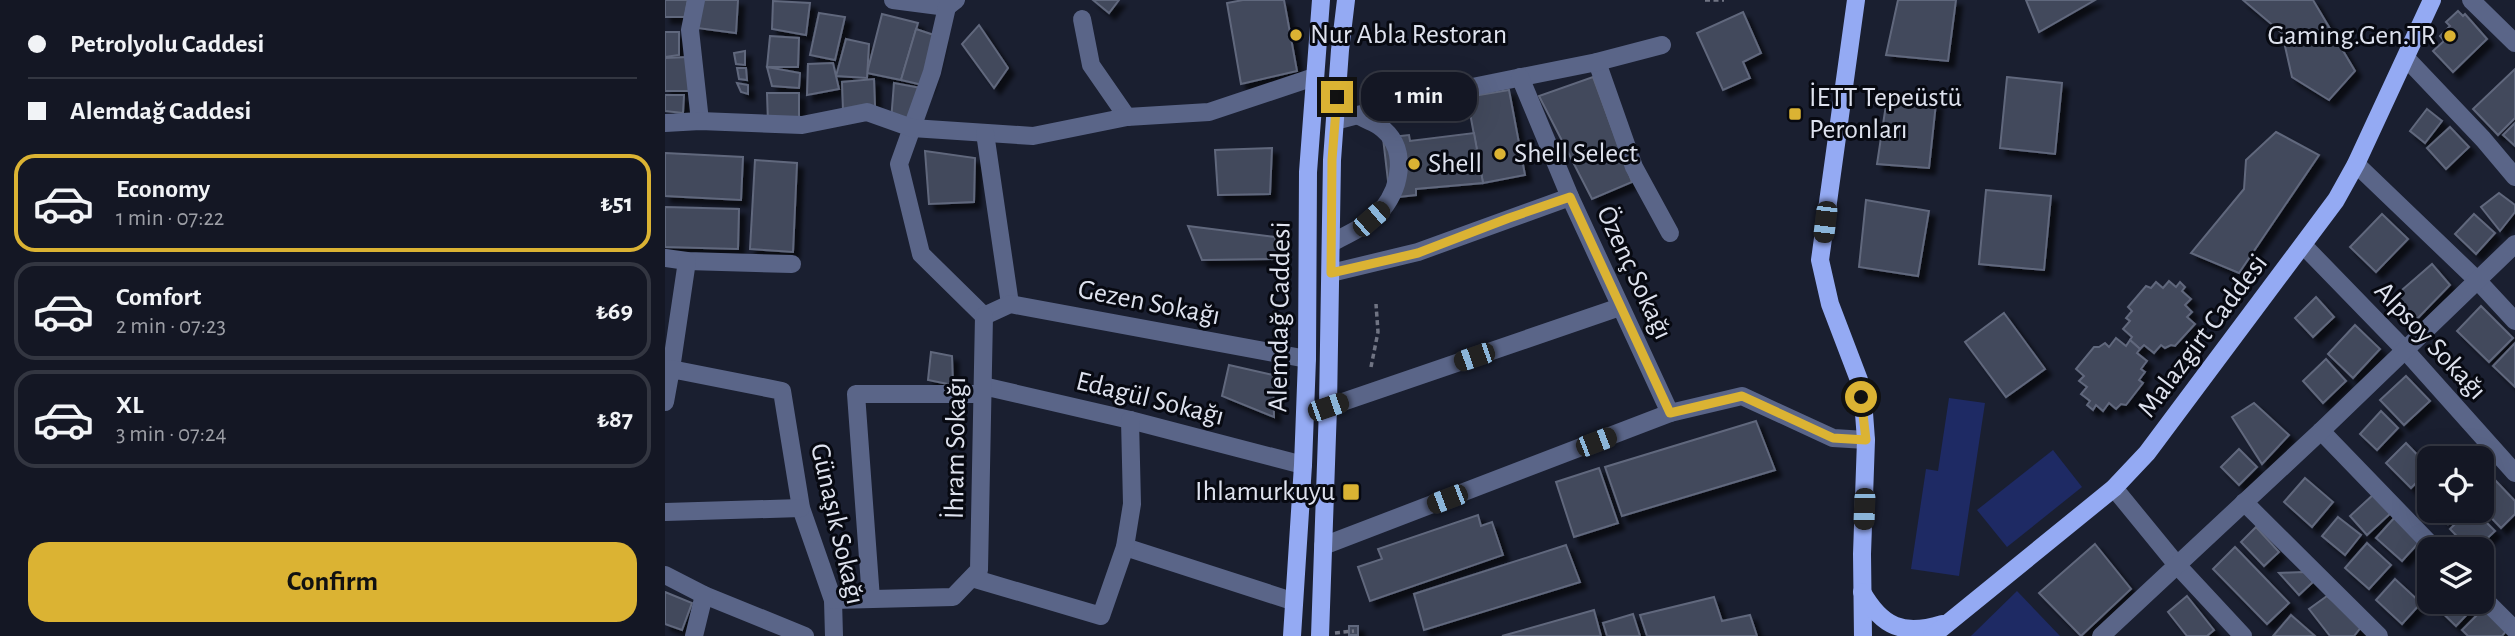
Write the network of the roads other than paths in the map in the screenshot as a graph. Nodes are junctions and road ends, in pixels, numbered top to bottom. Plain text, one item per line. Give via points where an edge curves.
1 (696, 0) edge
2 (896, 0) edge
3 (1321, 0) edge
4 (1346, 0) edge
5 (1856, 0) edge
6 (2432, 0) edge
7 (2471, 0) edge
8 (951, 4) edge
9 (1082, 19) dead end
10 (2515, 43) edge
11 (1662, 45) dead end
12 (2406, 58) junction
13 (1597, 62) junction
14 (1314, 76) junction
15 (1520, 77) junction
16 (1359, 116) junction
17 (1127, 117) junction
18 (700, 121) junction
19 (1335, 121) junction
20 (665, 123) edge
21 (912, 128) junction
22 (985, 133) junction
23 (2356, 164) junction
24 (2515, 177) edge
25 (1570, 197) junction
26 (1670, 233) dead end
27 (1331, 243) junction
28 (2515, 244) edge
29 (2303, 245) junction
30 (667, 258) edge
31 (687, 261) junction
32 (792, 264) dead end
33 (1331, 273) junction
34 (2478, 281) junction
35 (1010, 304) junction
36 (1620, 307) junction
37 (984, 316) junction
38 (2515, 321) edge
39 (2405, 350) junction
40 (1307, 359) junction
41 (671, 369) junction
42 (983, 390) junction
43 (666, 397) edge
44 (1328, 407) junction
45 (1670, 413) junction
46 (1130, 421) junction
47 (2321, 430) junction
48 (1866, 440) junction
49 (1303, 466) junction
50 (2515, 474) edge
51 (2114, 488) junction
52 (2244, 502) junction
53 (801, 508) junction
54 (665, 512) edge
55 (2424, 537) edge
56 (1323, 546) junction
57 (1125, 547) junction
58 (2177, 565) junction
59 (665, 575) edge
60 (972, 578) junction
61 (1862, 592) junction
62 (704, 595) junction
63 (871, 599) junction
64 (833, 600) junction
65 (1292, 601) junction
66 (2494, 609) edge
67 (1949, 621) junction
68 (2515, 630) edge
69 (694, 636) edge
70 (805, 636) edge
71 (834, 636) edge
72 (1292, 636) edge
73 (1320, 636) edge
74 (1863, 636) edge
75 (1932, 636) edge
76 (2101, 636) edge
77 (2243, 636) edge
78 (2379, 636) edge

1 - 18 street via 690,30
2 - 8 street
3 - 14 main road, Alemdağ Caddesi
4 - 19 main road, Alemdağ Caddesi
5 - 48 main road via 1820,260 1830,303 1859,380
6 - 12 main road, Malazgirt Caddesi
7 - 10 street
8 - 21 street
9 - 17 street via 1091,65
11 - 13 street
12 - 23 main road, Malazgirt Caddesi
12 - 24 street
13 - 15 street
13 - 26 street via 1634,167
14 - 17 street via 1209,112
14 - 40 main road, Alemdağ Caddesi via 1308,172
15 - 16 street via 1438,93
15 - 25 street, Özenç Sokağı
16 - 19 street
16 - 27 street via 1392,139 1399,154 1398,180 1382,209
17 - 22 street via 1033,136
18 - 20 street
18 - 21 street via 801,125 867,112
19 - 27 main road, Alemdağ Caddesi
21 - 22 street
21 - 37 street via 899,164 921,254
22 - 35 street
23 - 29 main road, Malazgirt Caddesi
23 - 34 street
25 - 33 street via 1418,253
25 - 36 street, Özenç Sokağı
27 - 33 main road, Alemdağ Caddesi
28 - 34 street
29 - 39 street, Alpsoy Sokağı
29 - 51 main road, Malazgirt Caddesi via 2147,453
30 - 31 street
31 - 32 street
31 - 41 street
33 - 44 main road, Alemdağ Caddesi
34 - 38 street
34 - 39 street
35 - 37 street
35 - 40 street, Gezen Sokağı
36 - 44 street
36 - 45 street, Özenç Sokağı
37 - 42 street, İhram Sokağı
39 - 47 street
39 - 50 street, Alpsoy Sokağı
40 - 49 main road, Alemdağ Caddesi
41 - 43 street
41 - 53 street, Günaşık Sokağı via 782,391
42 - 46 street, Edagül Sokağı
42 - 60 street, İhram Sokağı via 979,570
42 - 63 street, Edagül Sokağı via 856,394
44 - 56 main road, Alemdağ Caddesi
45 - 48 street via 1742,396 1833,438
45 - 56 street
46 - 49 street, Edagül Sokağı
46 - 57 street via 1132,504
47 - 52 street
47 - 55 street
48 - 61 main road
49 - 65 main road, Alemdağ Caddesi
51 - 58 street
51 - 67 main road, Malazgirt Caddesi
52 - 58 street
52 - 78 street
53 - 54 street
53 - 64 street, Günaşık Sokağı
56 - 73 main road, Alemdağ Caddesi
57 - 60 street via 1101,617
57 - 65 street
58 - 76 street
58 - 77 street
59 - 62 street
60 - 63 street via 953,597
61 - 67 main road via 1876,613 1899,629 1923,629
61 - 74 main road
62 - 69 street
62 - 70 street
63 - 64 street
64 - 71 street, Günaşık Sokağı
65 - 72 main road, Alemdağ Caddesi
66 - 68 street
67 - 75 main road, Malazgirt Caddesi

